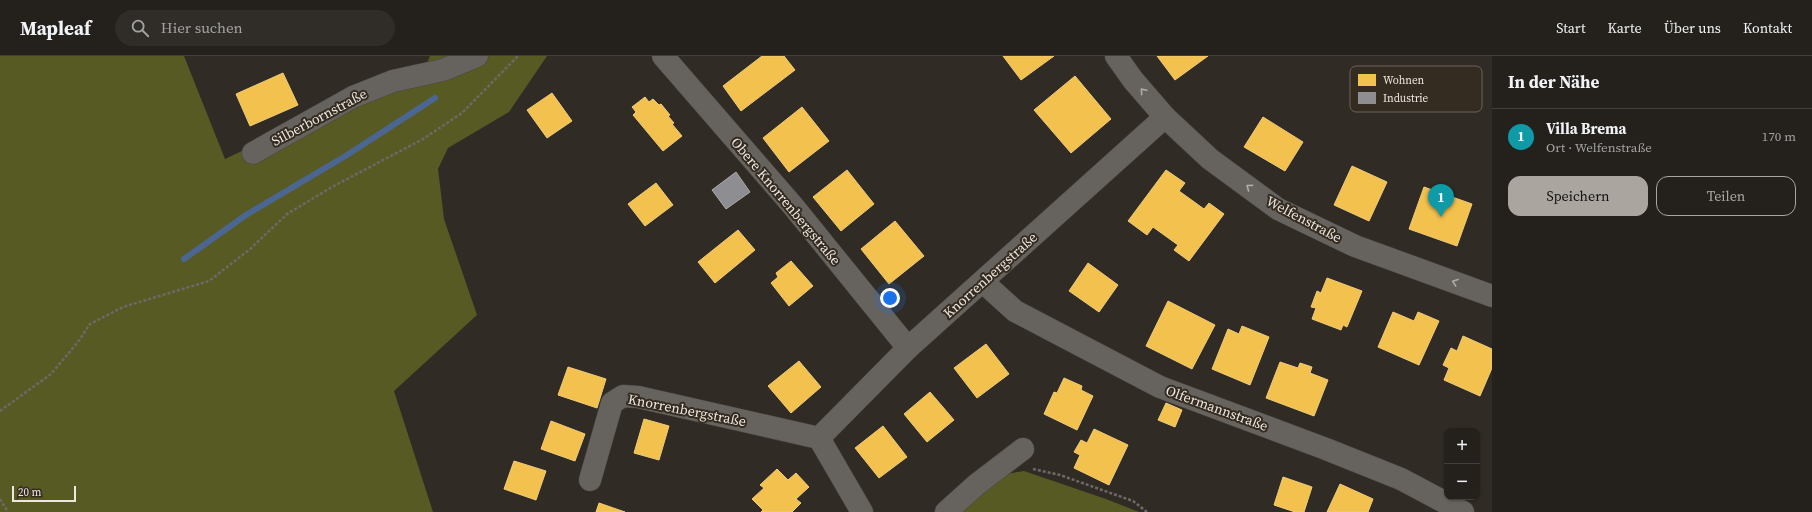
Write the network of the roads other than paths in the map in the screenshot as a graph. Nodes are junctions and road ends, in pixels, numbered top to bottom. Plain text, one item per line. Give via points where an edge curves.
1 (477, 56) edge
2 (663, 56) edge
3 (1116, 56) edge
4 (1165, 117) junction
5 (253, 153) dead end
6 (982, 282) junction
7 (1492, 296) edge
8 (908, 348) junction
9 (819, 438) junction
10 (1023, 449) dead end
11 (590, 480) dead end
12 (862, 512) edge
13 (946, 512) edge
14 (1463, 512) edge

1 - 5 street, Silberbornstraße via 442,70 393,81 353,97
2 - 8 street, Obere Knorrenbergstraße via 793,206
4 -> 3 street, Welfenstraße
4 - 6 street, Knorrenbergstraße
7 -> 4 street, Welfenstraße via 1355,246 1278,208 1210,159
6 - 8 street, Knorrenbergstraße
6 - 14 street, Olfermannstraße via 1015,311 1160,387 1402,479
8 - 9 street, Knorrenbergstraße
9 - 11 street, Knorrenbergstraße via 638,397 623,396 612,403
9 - 12 street
10 - 13 street

